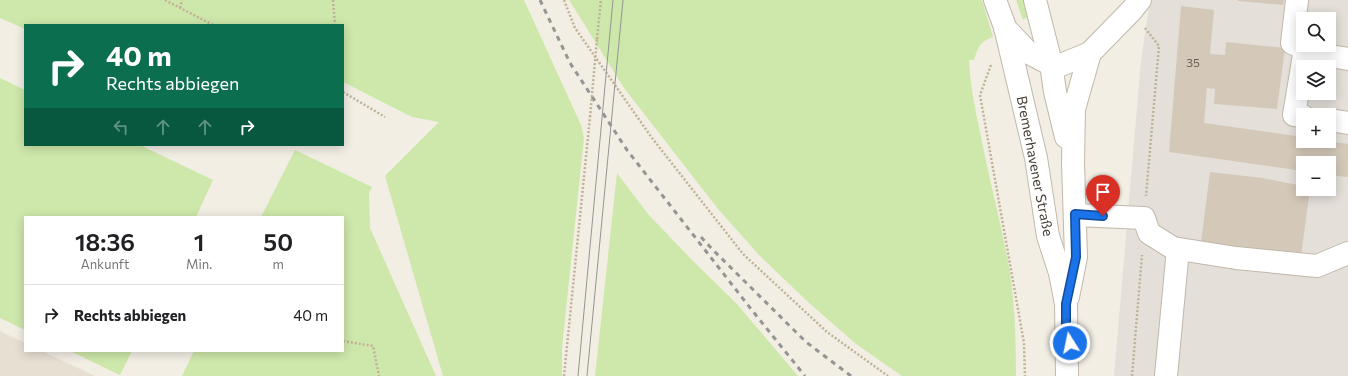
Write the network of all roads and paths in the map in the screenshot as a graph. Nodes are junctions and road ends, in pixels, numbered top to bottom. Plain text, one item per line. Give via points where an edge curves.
1 (165, 0) edge
2 (182, 0) edge
3 (333, 0) edge
4 (564, 0) edge
5 (601, 0) edge
6 (995, 0) edge
7 (1035, 0) edge
8 (1297, 0) edge
9 (1136, 5) edge
10 (180, 8) junction
11 (211, 24) edge
12 (335, 24) edge
13 (1005, 27) junction
14 (1296, 45) edge
15 (1304, 52) edge
16 (1313, 52) edge
17 (1090, 54) junction
18 (1348, 59) edge
19 (1051, 63) junction
20 (991, 65) dead end
21 (344, 93) edge
22 (1296, 115) edge
23 (385, 117) dead end
24 (1336, 121) edge
25 (1348, 123) edge
26 (1073, 163) junction
27 (1075, 214) junction
28 (1144, 218) junction
29 (1178, 249) junction
30 (1348, 253) edge
31 (1066, 304) junction
32 (1066, 330) junction
33 (344, 341) edge
34 (379, 376) edge
35 (564, 376) edge
36 (888, 376) edge
37 (1024, 376) edge
38 (1067, 376) edge
39 (1079, 376) edge
40 (1132, 376) edge
41 (1166, 376) edge

1 - 10 path
2 - 10 path
3 - 12 path
4 - 36 path via 575,28 652,138 742,254 827,332
5 - 35 path, bridge
6 - 13 street, Bremerhavener Straße
7 - 19 street, Bremerhavener Straße
8 - 14 street via 1292,43
9 - 17 street, Bremerhavener Straße
9 - 28 path via 1159,46
10 - 11 path
13 - 19 street, Bremerhavener Straße via 1029,53
13 - 31 street, Bremerhavener Straße via 1036,158 1048,236 1060,273
15 - 22 street via 1294,115
16 - 18 street
17 - 19 street, Bremerhavener Straße via 1056,67
17 - 26 street, Bremerhavener Straße via 1074,108
19 - 26 street, Bremerhavener Straße via 1055,92
20 - 37 path via 980,95 1024,343
21 - 23 path
24 - 25 street
26 - 27 street, Bremerhavener Straße
27 - 28 street
27 - 31 street, Bremerhavener Straße via 1076,257
28 - 29 street via 1149,233
28 - 40 path
29 - 30 street via 1317,266
29 - 41 street
31 - 32 street, Bremerhavener Straße
32 - 38 street, Bremerhavener Straße
32 - 39 street
33 - 34 path via 373,346

